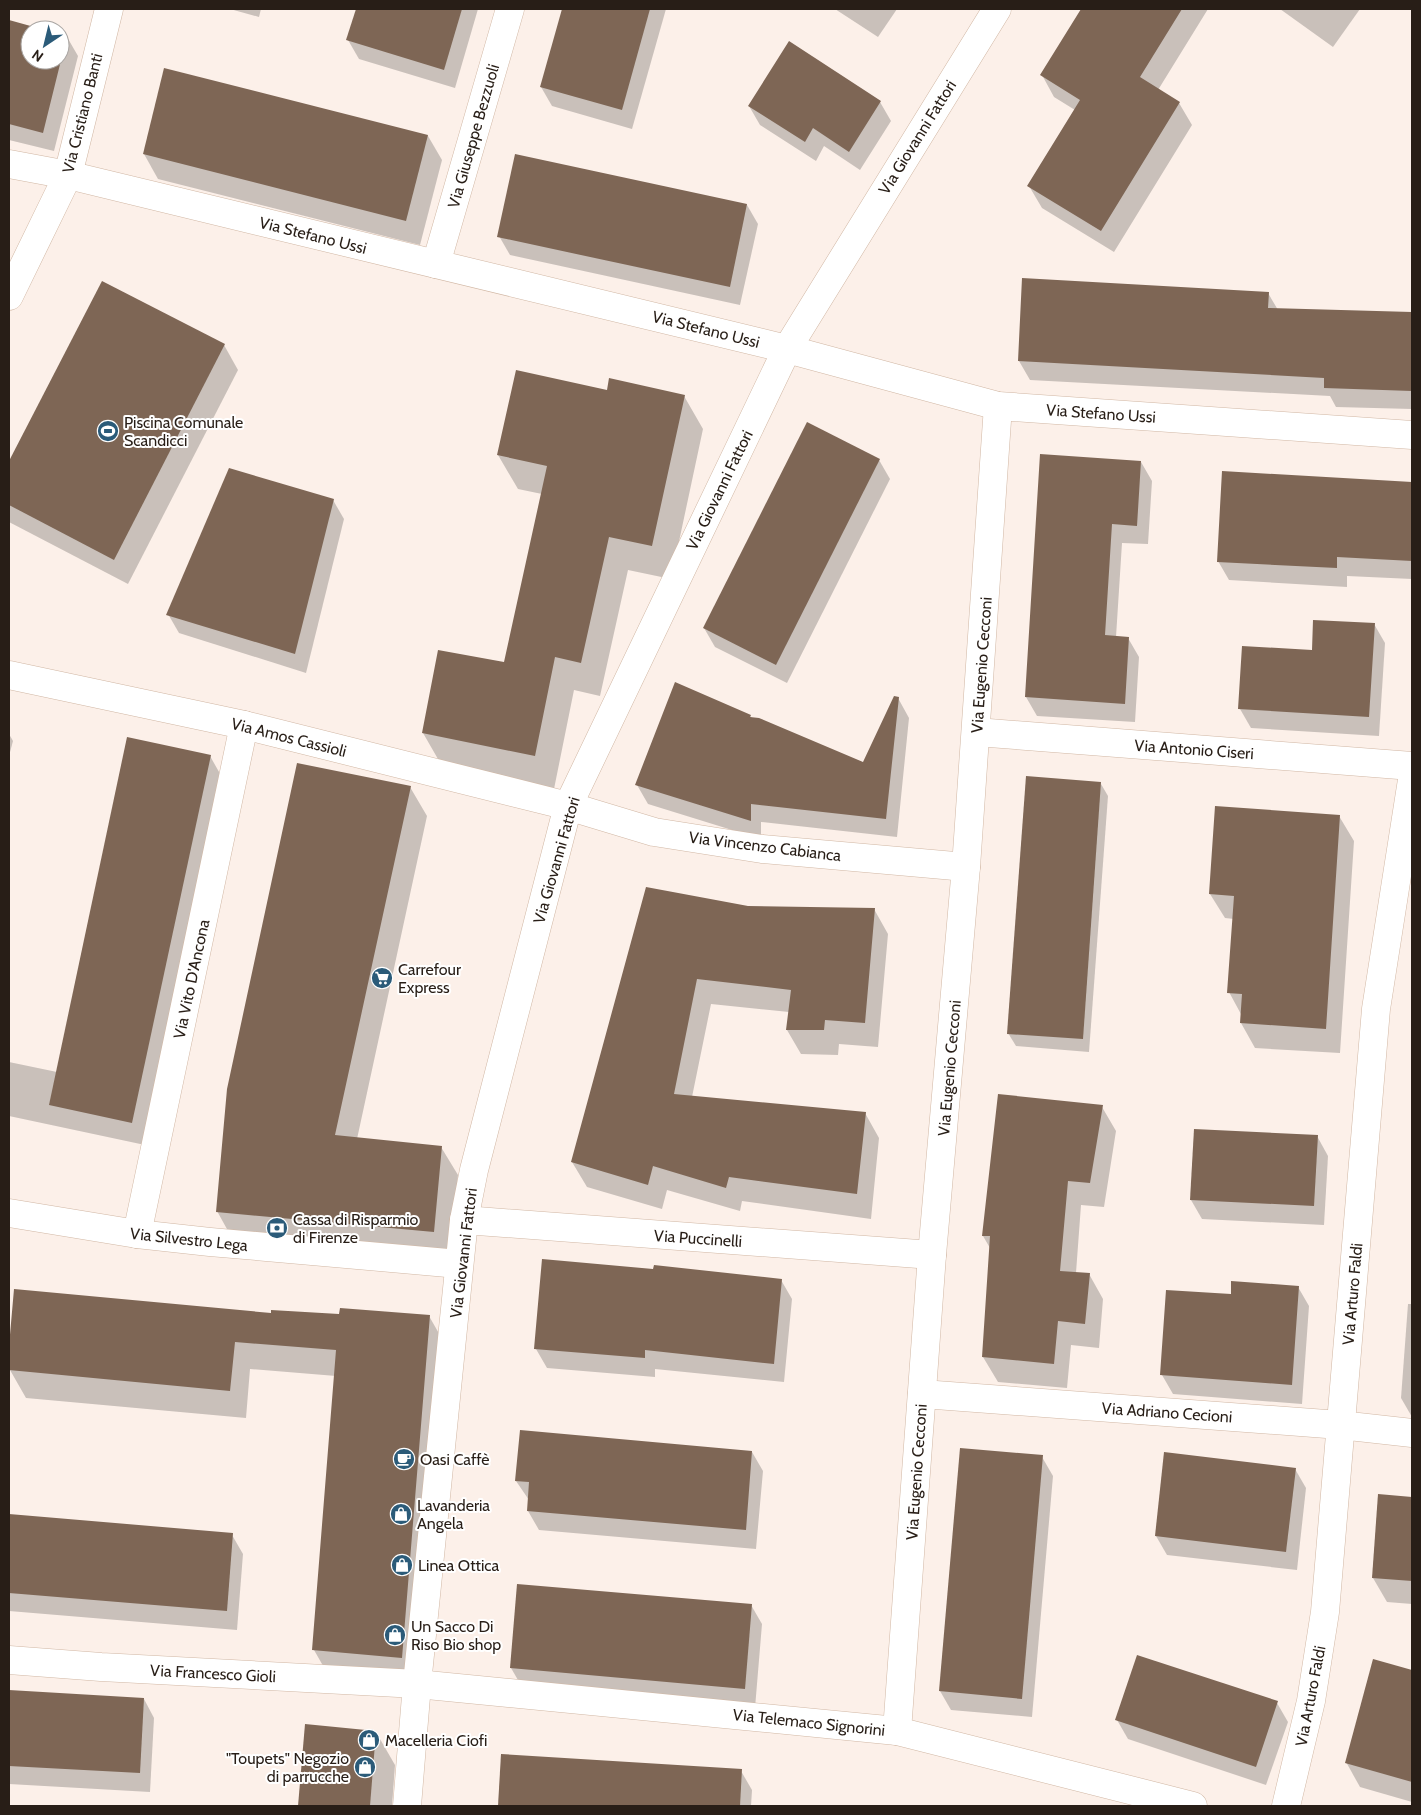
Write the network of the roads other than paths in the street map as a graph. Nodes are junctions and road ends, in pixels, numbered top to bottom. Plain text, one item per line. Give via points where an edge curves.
1 (109, 9) edge
2 (510, 9) edge
3 (997, 9) edge
4 (9, 164) edge
5 (68, 176) junction
6 (436, 264) junction
7 (9, 296) edge
8 (787, 349) junction
9 (998, 406) junction
10 (1412, 435) edge
11 (9, 675) edge
12 (244, 725) junction
13 (976, 732) junction
14 (1412, 766) edge
15 (1412, 780) edge
16 (568, 806) junction
17 (966, 867) junction
18 (9, 1213) edge
19 (464, 1220) junction
20 (138, 1234) junction
21 (932, 1255) junction
22 (460, 1264) junction
23 (922, 1394) junction
24 (1340, 1425) junction
25 (1412, 1433) edge
26 (9, 1660) edge
27 (417, 1684) junction
28 (897, 1731) junction
29 (407, 1806) edge
30 (1193, 1806) edge
31 (1286, 1806) edge

1 - 5 street, Via Cristiano Banti
2 - 6 street, Via Giuseppe Bezzuoli
3 - 8 street, Via Giovanni Fattori
4 - 5 street, Via Stefano Ussi
5 - 6 street, Via Stefano Ussi
5 - 7 street, Via Cristiano Banti
6 - 8 street, Via Stefano Ussi
8 - 9 street, Via Stefano Ussi
8 - 16 street, Via Giovanni Fattori
9 - 10 street, Via Stefano Ussi
9 - 13 street, Via Eugenio Cecconi
11 - 12 street, Via Amos Cassioli
12 - 16 street, Via Amos Cassioli
12 - 20 street, Via Vito D'Ancona
13 - 14 street, Via Antonio Ciseri
13 - 17 street, Via Eugenio Cecconi
15 - 24 street, Via Arturo Faldi via 1376,1009
16 - 17 street, Via Vincenzo Cabianca via 654,832 762,849
16 - 19 street, Via Giovanni Fattori
17 - 21 street, Via Eugenio Cecconi
18 - 20 street, Via Silvestro Lega
19 - 21 street, Via Puccinelli
19 - 22 street, Via Giovanni Fattori
20 - 22 street, Via Silvestro Lega
21 - 23 street, Via Eugenio Cecconi
22 - 27 street, Via Giovanni Fattori
23 - 24 street, Via Adriano Cecioni
23 - 28 street, Via Eugenio Cecconi
24 - 25 street, Via Adriano Cecioni
24 - 31 street, Via Arturo Faldi via 1325,1612 1311,1702
26 - 27 street, Via Francesco Gioli
27 - 28 street, Via Telemaco Signorini
27 - 29 street, Via Giovanni Fattori
28 - 30 street, Via Telemaco Signorini

